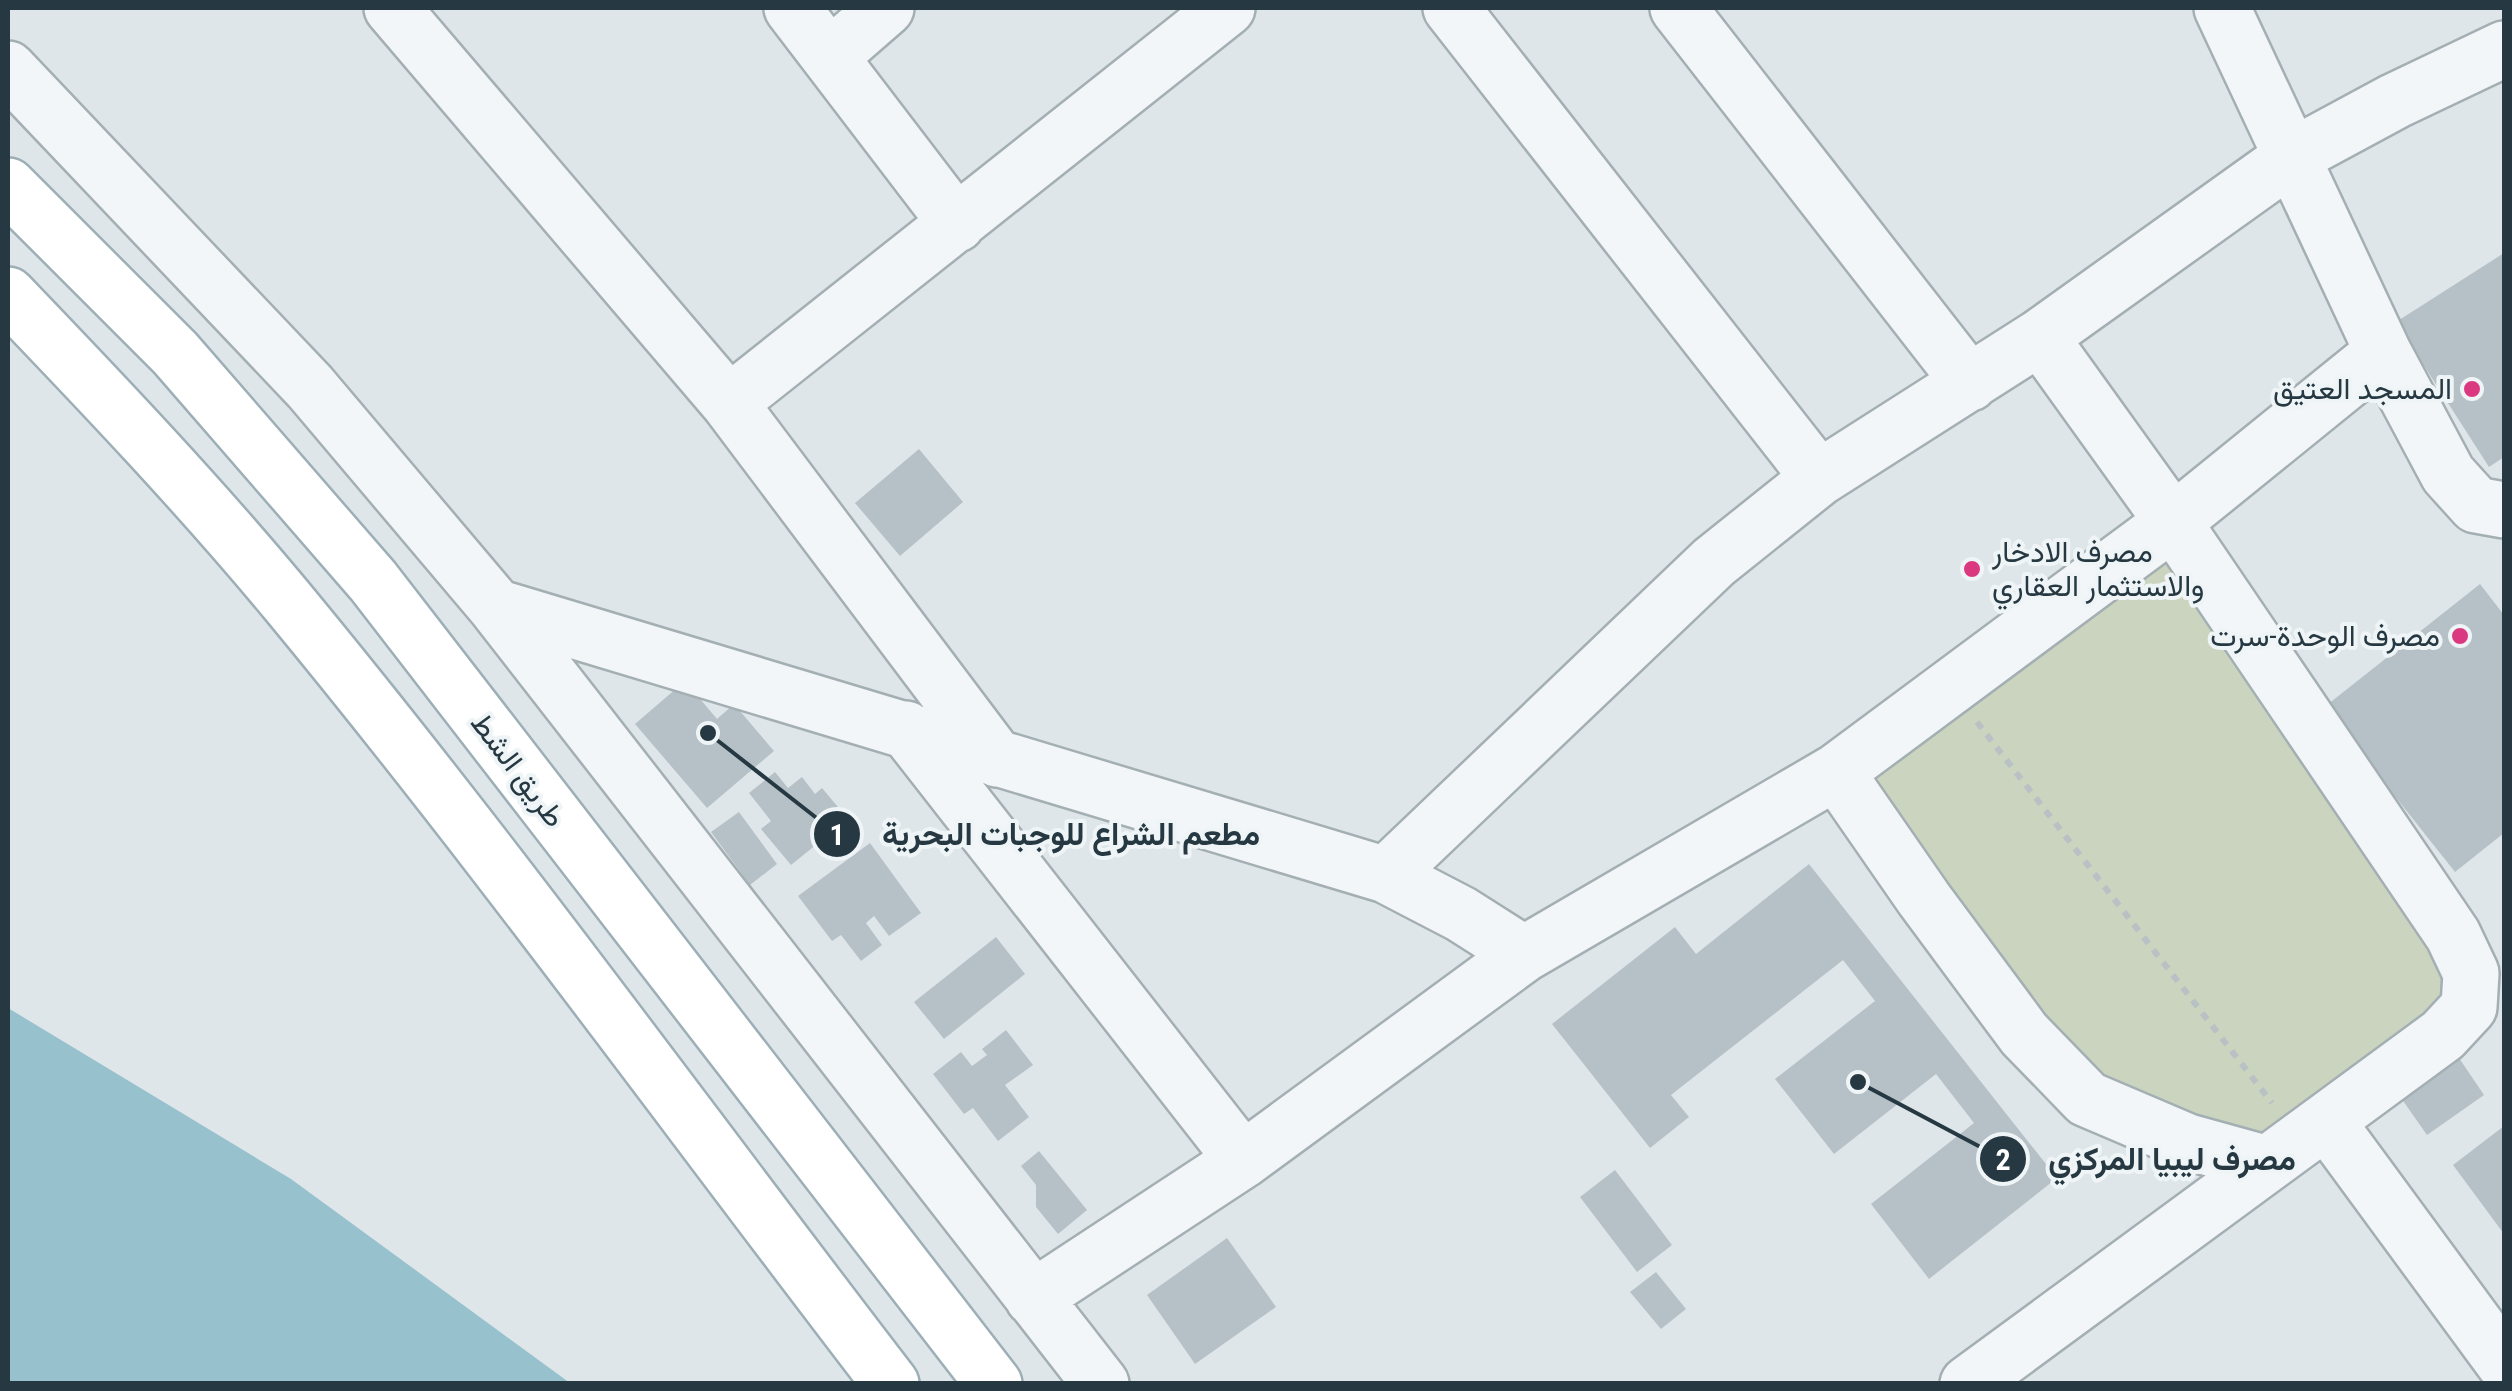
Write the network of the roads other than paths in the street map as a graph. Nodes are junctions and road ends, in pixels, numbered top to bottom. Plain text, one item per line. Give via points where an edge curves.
1 (392, 8) edge
2 (792, 8) edge
3 (886, 8) edge
4 (1226, 8) edge
5 (1451, 8) edge
6 (1678, 8) edge
7 (2222, 8) edge
8 (2504, 49) edge
9 (832, 55) junction
10 (8, 70) edge
11 (2292, 156) junction
12 (8, 186) edge
13 (958, 224) junction
14 (8, 295) edge
15 (2040, 337) junction
16 (2383, 352) junction
17 (1970, 382) junction
18 (729, 403) junction
19 (1819, 478) junction
20 (2504, 510) edge
21 (2173, 522) junction
22 (496, 607) junction
23 (906, 729) junction
24 (996, 759) junction
25 (1836, 772) junction
26 (1386, 874) junction
27 (1524, 954) junction
28 (2487, 1016) edge
29 (2297, 1142) junction
30 (1243, 1160) junction
31 (1034, 1298) junction
32 (2504, 1363) edge
33 (891, 1384) edge
34 (994, 1384) edge
35 (1101, 1384) edge
36 (1968, 1384) edge

1 - 18 street
2 - 9 street
3 - 9 street
4 - 13 street
5 - 19 street
6 - 17 street
7 - 11 street
8 - 11 street
9 - 13 street
10 - 22 street via 310,387
11 - 15 street
11 - 16 street
12 - 34 main road, طريق الشط via 175,354 374,581
13 - 18 street
14 - 33 main road via 286,600
15 - 17 street
15 - 21 street
16 - 20 street via 2448,474 2476,504
16 - 21 street
17 - 19 street
18 - 24 street
19 - 26 street via 1714,562
21 - 25 street
21 - 28 street via 2453,935
22 - 23 street
22 - 31 street
23 - 24 street
23 - 30 street
24 - 26 street
25 - 27 street
25 - 29 street via 2024,1034 2087,1099 2188,1142
26 - 27 street
27 - 30 street
28 - 29 street via 2443,1035
29 - 32 street
29 - 36 street
30 - 31 street
31 - 35 street

